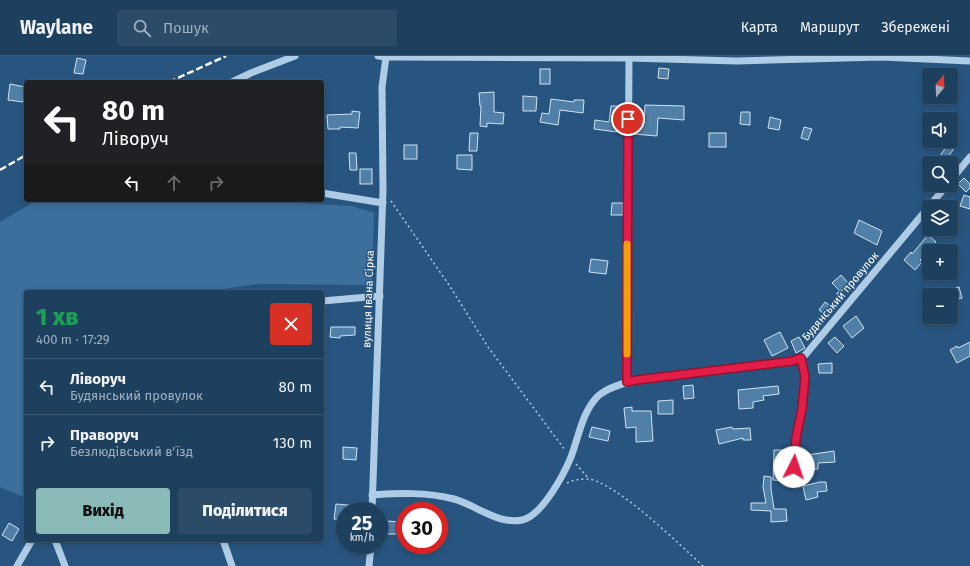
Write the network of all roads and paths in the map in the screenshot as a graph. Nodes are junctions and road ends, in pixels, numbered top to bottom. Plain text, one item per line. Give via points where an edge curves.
1 (295, 56) edge
2 (378, 56) edge
3 (386, 57) junction
4 (629, 58) junction
5 (970, 61) edge
6 (236, 80) edge
7 (970, 156) edge
8 (958, 171) edge
9 (383, 190) junction
10 (941, 192) edge
11 (324, 194) edge
12 (383, 203) junction
13 (380, 296) junction
14 (324, 301) edge
15 (801, 358) junction
16 (627, 382) junction
17 (570, 457) junction
18 (794, 467) dead end
19 (589, 479) junction
20 (564, 485) dead end
21 (372, 495) junction
22 (372, 502) edge
23 (31, 542) edge
24 (56, 542) edge
25 (224, 542) edge
26 (371, 554) edge
27 (17, 566) edge
28 (65, 566) edge
29 (232, 566) edge
30 (370, 566) edge
31 (704, 566) edge

1 - 6 street
2 - 3 street
3 - 4 street
3 - 9 street, вулиця Івана Сірка via 382,87
4 - 5 street via 737,61 881,57
4 - 16 street
7 - 8 street
9 - 12 street, вулиця Івана Сірка
9 - 17 path via 449,285 488,347
10 - 15 street, Будянський провулок
11 - 12 street
12 - 13 street, вулиця Івана Сірка
13 - 14 street
13 - 21 street, вулиця Івана Сірка
15 - 16 street
15 - 18 street via 805,377
16 - 17 street via 599,396 590,406
17 - 19 path
17 - 21 street via 548,498 538,511 522,520 496,517 455,500 434,495 406,492
19 - 20 path via 574,480
19 - 31 path via 628,500
21 - 22 street, вулиця Івана Сірка
23 - 27 street
24 - 28 street
25 - 29 street
26 - 30 street

